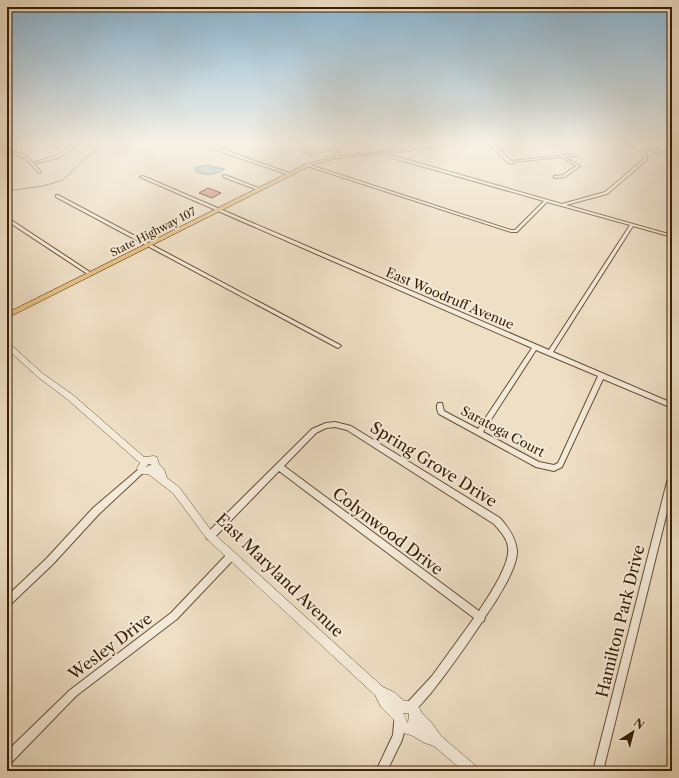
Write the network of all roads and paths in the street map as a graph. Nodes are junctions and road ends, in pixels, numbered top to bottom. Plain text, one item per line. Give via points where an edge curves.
1 (145, 178) edge
2 (230, 178) edge
3 (281, 178) edge
4 (347, 178) edge
5 (467, 178) edge
6 (624, 178) edge
7 (259, 189) junction
8 (57, 196) dead end
9 (546, 201) junction
10 (562, 205) junction
11 (219, 210) junction
12 (7, 219) edge
13 (632, 225) junction
14 (672, 236) edge
15 (149, 245) junction
16 (91, 274) junction
17 (7, 316) edge
18 (7, 345) edge
19 (338, 346) dead end
20 (535, 347) junction
21 (550, 353) junction
22 (602, 376) junction
23 (440, 405) dead end
24 (672, 406) edge
25 (479, 433) junction
26 (147, 467) junction
27 (279, 467) junction
28 (672, 478) edge
29 (210, 536) junction
30 (231, 556) junction
31 (7, 602) edge
32 (481, 618) junction
33 (407, 717) junction
34 (7, 759) edge
35 (380, 771) edge
36 (473, 771) edge
37 (598, 771) edge

1 - 11 street, East Woodruff Avenue
2 - 7 street
3 - 7 main road, State Highway 107
4 - 9 street via 511,231 516,231
5 - 9 street
6 - 10 street via 599,196
7 - 11 main road, State Highway 107
8 - 15 street
9 - 10 street
10 - 13 street
11 - 15 main road, State Highway 107
11 - 20 street, East Woodruff Avenue
12 - 16 street
13 - 14 street
13 - 21 street
15 - 16 main road, State Highway 107
15 - 19 street
16 - 17 main road, State Highway 107
18 - 26 street, East Maryland Avenue via 40,375 70,397
20 - 21 street, East Woodruff Avenue
20 - 25 street
21 - 22 street, East Woodruff Avenue
22 - 24 street, East Woodruff Avenue
22 - 25 street, Saratoga Court via 560,465 554,468 538,465
23 - 25 street, Saratoga Court via 441,412
26 - 29 street, East Maryland Avenue via 176,490
26 - 31 street via 96,511 50,561
27 - 29 street, Spring Grove Drive
27 - 32 street, Colynwood Drive
27 - 32 street, Spring Grove Drive via 314,431 326,425 340,425 349,428 488,514 510,538 513,554
28 - 37 street, Hamilton Park Drive
29 - 30 street, East Maryland Avenue
30 - 33 street, East Maryland Avenue via 379,691 385,703
30 - 34 street, Wesley Drive via 174,616 73,693
32 - 33 street, Spring Grove Drive
33 - 35 street, Spring Grove Drive
33 - 36 street, East Maryland Avenue via 429,739 437,740

